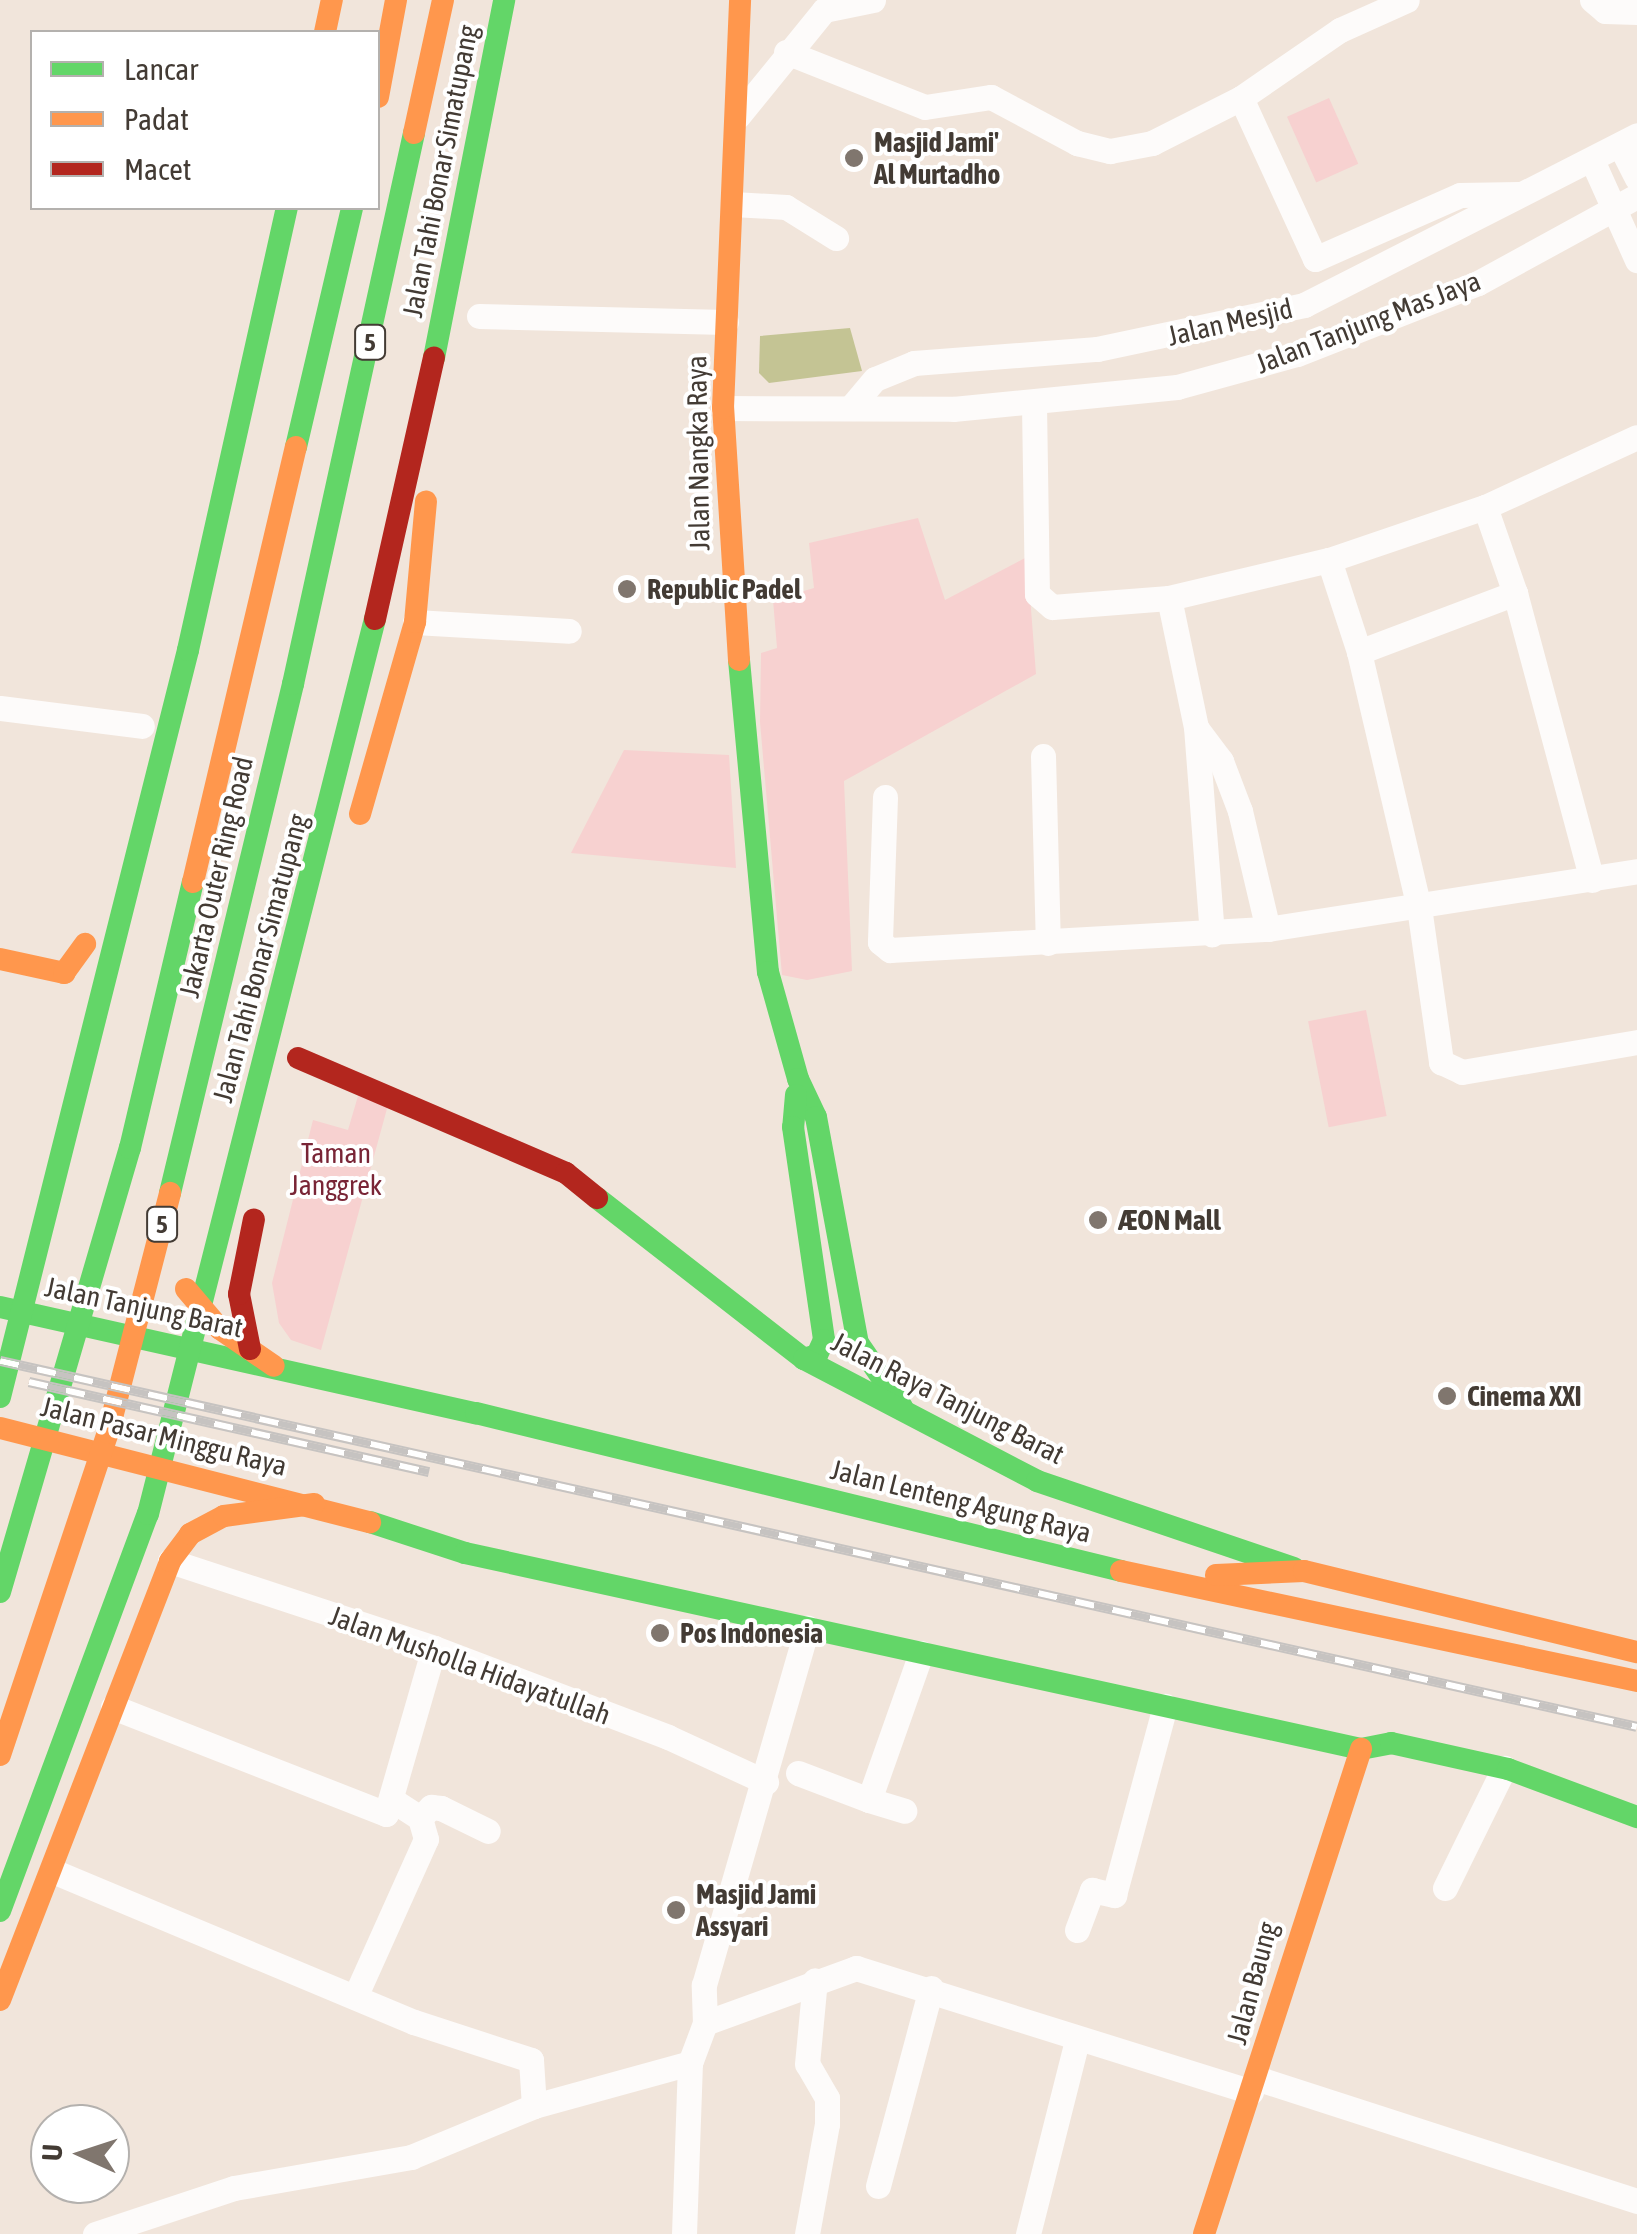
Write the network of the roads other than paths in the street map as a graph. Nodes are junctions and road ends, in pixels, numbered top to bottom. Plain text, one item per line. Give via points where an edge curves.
1 (334, 0) edge
2 (396, 0) edge
3 (443, 0) edge
4 (501, 0) edge
5 (740, 0) edge
6 (872, 0) edge
7 (1406, 0) edge
8 (1592, 0) edge
9 (1637, 12) edge
10 (326, 30) edge
11 (786, 52) junction
12 (380, 86) edge
13 (1240, 98) junction
14 (738, 116) junction
15 (1628, 140) edge
16 (1592, 160) junction
17 (1637, 178) edge
18 (1525, 194) junction
19 (1626, 201) edge
20 (734, 204) junction
21 (287, 210) edge
22 (352, 210) edge
23 (836, 238) dead end
24 (1637, 260) edge
25 (479, 316) dead end
26 (726, 322) junction
27 (430, 379) junction
28 (1034, 405) junction
29 (852, 406) junction
30 (724, 408) junction
31 (238, 432) junction
32 (1637, 437) edge
33 (1485, 507) junction
34 (1329, 560) junction
35 (1516, 593) junction
36 (1170, 598) junction
37 (415, 622) junction
38 (568, 631) dead end
39 (1359, 652) junction
40 (0, 708) edge
41 (1196, 727) junction
42 (140, 735) joint
43 (190, 746) dead end
44 (1043, 756) dead end
45 (313, 758) dead end
46 (885, 797) dead end
47 (352, 848) dead end
48 (290, 852) dead end
49 (1637, 871) edge
50 (1592, 880) junction
51 (1419, 906) junction
52 (1268, 929) junction
53 (1212, 934) junction
54 (1048, 943) junction
55 (0, 959) edge
56 (1637, 1042) edge
57 (124, 1056) dead end
58 (298, 1057) dead end
59 (798, 1079) junction
60 (216, 1114) dead end
61 (91, 1142) dead end
62 (212, 1158) dead end
63 (263, 1187) dead end
64 (0, 1286) edge
65 (0, 1306) edge
66 (250, 1348) junction
67 (804, 1359) junction
68 (274, 1366) junction
69 (0, 1397) edge
70 (902, 1407) junction
71 (0, 1428) edge
72 (261, 1490) junction
73 (0, 1492) edge
74 (314, 1504) junction
75 (381, 1524) junction
76 (111, 1538) junction
77 (170, 1562) junction
78 (1304, 1571) junction
79 (1144, 1577) junction
80 (0, 1592) edge
81 (807, 1628) junction
82 (434, 1648) junction
83 (921, 1652) junction
84 (1637, 1652) edge
85 (131, 1660) junction
86 (1637, 1681) edge
87 (1165, 1706) junction
88 (113, 1707) junction
89 (1317, 1713) dead end
90 (1353, 1721) dead end
91 (1391, 1744) junction
92 (1361, 1749) junction
93 (0, 1755) edge
94 (1504, 1768) junction
95 (798, 1774) dead end
96 (766, 1782) junction
97 (391, 1799) junction
98 (869, 1800) junction
99 (904, 1811) dead end
100 (1637, 1817) edge
101 (420, 1818) junction
102 (488, 1831) dead end
103 (0, 1854) edge
104 (55, 1872) junction
105 (1445, 1888) dead end
106 (0, 1911) edge
107 (1077, 1930) dead end
108 (815, 1980) junction
109 (931, 1988) junction
110 (355, 1997) junction
111 (0, 2000) edge
112 (705, 2023) junction
113 (1077, 2041) junction
114 (690, 2062) junction
115 (1253, 2085) junction
116 (534, 2106) junction
117 (878, 2186) dead end
118 (1637, 2201) edge
119 (94, 2234) edge
120 (684, 2234) edge
121 (807, 2234) edge
122 (1028, 2234) edge
123 (1204, 2234) edge

1 - 10 main road
2 - 12 main road
3 - 93 main road, Jakarta Outer Ring Road / 5 via 292,684 108,1432
4 - 27 main road, Jalan Tahi Bonar Simatupang
5 - 14 main road, Jalan Nangka Raya
6 - 11 street via 824,10
7 - 13 street via 1340,30
8 - 9 street via 1605,11
11 - 13 street via 926,107 991,98 1077,143 1110,151 1152,143
11 - 14 street
13 - 18 street via 1314,259 1460,195
14 - 20 main road, Jalan Nangka Raya
15 - 16 street, Jalan Mesjid
15 - 17 street
16 - 18 street, Jalan Mesjid
16 - 19 street
18 - 29 street, Jalan Mesjid via 1304,305 1097,349 914,362 875,378
19 - 24 street
19 - 28 street, Jalan Tanjung Mas Jaya via 1478,283 1297,354 1177,387
20 - 23 street via 786,207
20 - 26 main road, Jalan Nangka Raya
21 - 31 main road
22 - 80 main road, Jakarta Outer Ring Road / 5 via 130,1148
25 - 26 street
26 - 30 main road, Jalan Nangka Raya
27 - 37 main road
27 - 45 main road via 370,542
27 - 106 main road, Jalan Tahi Bonar Simatupang via 345,752 145,1524
28 - 29 street, Jalan Tanjung Mas Jaya
28 - 36 street via 1037,594 1043,602
29 - 30 street, Jalan Tanjung Mas Jaya
30 - 59 main road, Jalan Nangka Raya via 728,542 768,972
31 - 42 main road
31 - 43 main road via 216,617
31 - 69 main road
32 - 33 street
33 - 34 street
33 - 35 street
34 - 36 street
34 - 39 street
35 - 39 street
35 - 50 street
36 - 41 street
37 - 38 street
37 - 47 main road
39 - 51 street
40 - 42 street
41 - 52 street via 1221,761 1240,811
41 - 53 street
44 - 54 street
46 - 54 street via 880,942 890,950
48 - 62 main road
49 - 50 street
50 - 51 street
51 - 52 street
51 - 56 street via 1441,1062 1450,1070
52 - 53 street
53 - 54 street
55 - 61 main road via 64,973 87,935
57 - 60 main road via 131,1092 153,1117 185,1125
58 - 67 main road, Jalan Raya Tanjung Barat via 566,1173
59 - 67 main road, Jalan Nangka Raya via 793,1127 824,1340 817,1355
59 - 70 main road, Jalan Nangka Raya via 816,1117 858,1343
63 - 66 main road via 239,1294
64 - 66 main road via 72,1238 112,1275 138,1282 178,1272 207,1317
65 - 68 main road, Jalan Tanjung Barat
66 - 68 main road
67 - 70 main road, Jalan Raya Tanjung Barat
68 - 79 main road, Jalan Lenteng Agung Raya
70 - 78 main road, Jalan Raya Tanjung Barat via 1037,1481
71 - 72 main road, Jalan Pasar Minggu Raya
72 - 74 main road, Jalan Pasar Minggu Raya
72 - 76 main road via 182,1505
73 - 76 main road via 56,1487 83,1500
74 - 75 main road
74 - 77 main road via 224,1516 190,1534
75 - 81 main road via 465,1554
75 - 89 main road via 466,1528
76 - 85 main road
76 - 103 main road
77 - 82 street, Jalan Musholla Hidayatullah
77 - 85 main road
78 - 79 main road
78 - 84 main road, Jalan Raya Tanjung Barat
79 - 86 main road, Jalan Lenteng Agung Raya
81 - 83 main road
81 - 96 street
82 - 96 street, Jalan Musholla Hidayatullah via 668,1737
82 - 97 street
83 - 87 main road
83 - 98 street
85 - 88 main road
87 - 92 main road
87 - 107 street via 1114,1895 1092,1890
88 - 97 street via 371,1811 386,1814
88 - 104 main road
90 - 91 main road via 1371,1725
91 - 92 main road
91 - 94 main road
92 - 115 main road, Jalan Baung via 1312,1885
94 - 100 main road
94 - 105 street
95 - 98 street
96 - 112 street via 704,1985
97 - 101 street
98 - 99 street
101 - 102 street via 440,1808
101 - 110 street via 423,1850
104 - 110 street
104 - 111 main road
108 - 109 street via 856,1968
108 - 112 street
108 - 121 street via 807,2064 827,2098 827,2124
109 - 113 street
109 - 117 street
110 - 116 street via 531,2060
112 - 114 street
113 - 115 street
113 - 122 street
114 - 116 street
114 - 120 street
115 - 118 street
115 - 123 main road, Jalan Baung
116 - 119 street via 411,2157 234,2188

